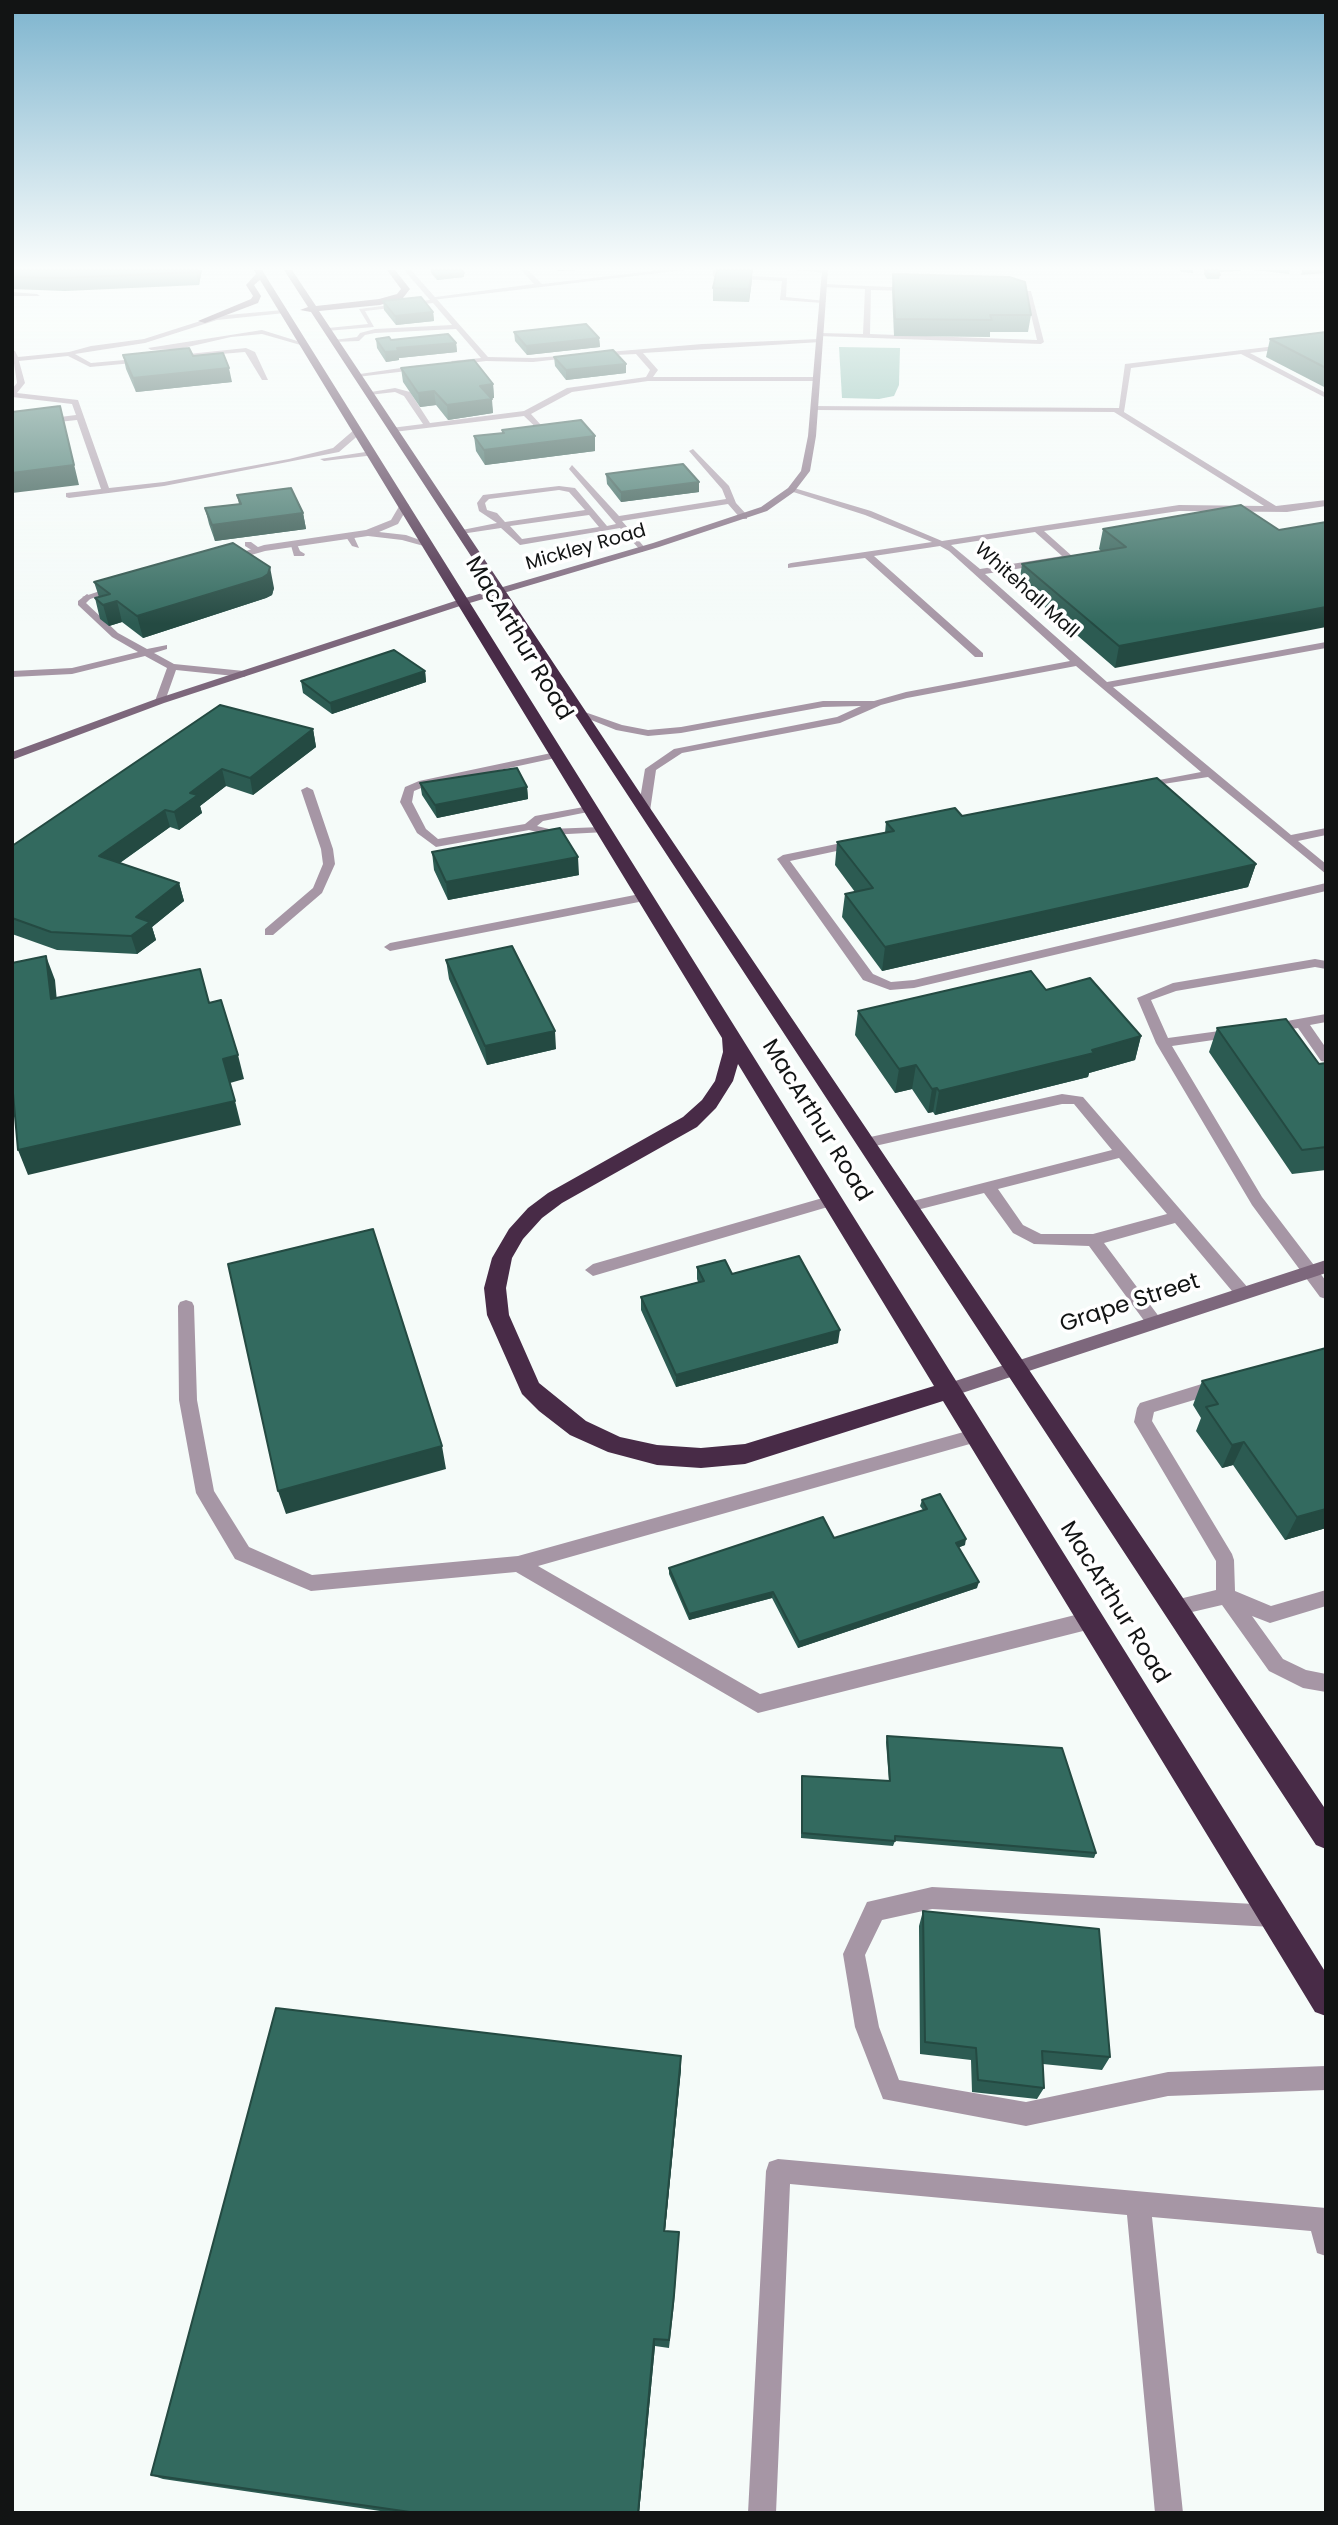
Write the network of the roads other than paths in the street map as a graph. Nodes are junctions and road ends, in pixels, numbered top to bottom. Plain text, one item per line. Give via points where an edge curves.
1 (331, 388) edge
2 (366, 388) edge
3 (585, 388) edge
4 (815, 388) edge
5 (1125, 388) edge
6 (1310, 388) edge
7 (369, 393) junction
8 (12, 395) edge
9 (1326, 396) edge
10 (814, 408) junction
11 (1116, 410) junction
12 (526, 413) junction
13 (81, 417) junction
14 (12, 425) edge
15 (428, 426) junction
16 (394, 430) junction
17 (358, 431) junction
18 (547, 435) edge
19 (693, 451) dead end
20 (372, 453) junction
21 (272, 464) junction
22 (572, 467) edge
23 (106, 490) junction
24 (791, 490) junction
25 (69, 495) edge
26 (730, 501) junction
27 (1326, 503) edge
28 (404, 505) junction
29 (1274, 509) junction
30 (591, 512) junction
31 (744, 517) junction
32 (619, 522) junction
33 (506, 525) junction
34 (605, 529) junction
35 (1037, 529) junction
36 (460, 531) junction
37 (368, 533) junction
38 (938, 543) junction
39 (293, 544) junction
40 (428, 545) junction
41 (642, 550) junction
42 (301, 554) dead end
43 (866, 554) junction
44 (218, 561) edge
45 (791, 566) dead end
46 (980, 572) junction
47 (127, 586) edge
48 (500, 591) junction
49 (87, 597) joint
50 (463, 602) junction
51 (1326, 645) edge
52 (164, 647) dead end
53 (149, 652) junction
54 (979, 655) dead end
55 (1078, 663) junction
56 (172, 667) junction
57 (12, 674) edge
58 (244, 674) junction
59 (1106, 685) junction
60 (160, 701) junction
61 (877, 703) junction
62 (579, 713) junction
63 (556, 755) junction
64 (12, 756) edge
65 (1212, 773) junction
66 (1135, 788) edge
67 (307, 790) dead end
68 (589, 809) junction
69 (644, 811) junction
70 (529, 827) junction
71 (602, 830) junction
72 (1326, 831) edge
73 (1290, 839) junction
74 (875, 840) edge
75 (1326, 870) edge
76 (1326, 887) edge
77 (645, 897) junction
78 (269, 932) dead end
79 (390, 947) dead end
80 (1326, 965) edge
81 (1326, 1018) edge
82 (1301, 1023) junction
83 (731, 1036) junction
84 (1163, 1043) junction
85 (1326, 1058) edge
86 (866, 1143) junction
87 (1123, 1152) junction
88 (988, 1187) junction
89 (833, 1200) junction
90 (909, 1207) junction
91 (1178, 1217) junction
92 (1093, 1240) junction
93 (1318, 1269) edge
94 (593, 1270) dead end
95 (1243, 1293) junction
96 (1326, 1293) edge
97 (186, 1306) dead end
98 (1154, 1322) junction
99 (1017, 1367) junction
100 (1236, 1381) edge
101 (950, 1390) junction
102 (978, 1435) junction
103 (518, 1564) junction
104 (1226, 1596) junction
105 (1326, 1598) edge
106 (1175, 1608) junction
107 (1091, 1620) junction
108 (1326, 1683) edge
109 (1326, 1835) edge
110 (1273, 1916) junction
111 (1326, 2001) edge
112 (1326, 2078) edge
113 (1138, 2203) junction
114 (1324, 2228) edge
115 (762, 2513) edge
116 (1170, 2513) edge

1 - 17 highway, MacArthur Road
2 - 7 highway, MacArthur Road
3 - 12 lane via 570,390
4 - 10 street, Mickley Road
5 - 11 lane via 1122,410
6 - 9 lane
7 - 15 lane via 395,390 407,394
7 - 16 highway, MacArthur Road
8 - 13 lane via 75,402
10 - 11 lane
10 - 24 street, Mickley Road via 805,471
11 - 29 lane
12 - 15 lane
12 - 18 lane
13 - 14 lane
13 - 23 lane
15 - 16 lane
16 - 36 highway, MacArthur Road
17 - 20 highway, MacArthur Road
17 - 21 lane via 335,450
19 - 26 lane via 726,488
20 - 21 lane
20 - 28 highway, MacArthur Road
21 - 23 lane
22 - 32 lane
23 - 25 lane
24 - 31 street, Mickley Road
24 - 38 lane, Whitehall Mall via 868,513
26 - 31 lane
26 - 32 lane
27 - 29 lane
28 - 37 street via 395,522
28 - 40 highway, MacArthur Road
29 - 35 lane via 1179,508
30 - 33 lane
30 - 33 lane via 572,490 559,488 486,497 482,511
30 - 34 lane
31 - 41 street, Mickley Road
32 - 34 lane
32 - 41 lane
33 - 34 lane via 520,542
33 - 36 lane
35 - 38 lane
35 - 46 lane via 1069,558
36 - 48 highway, MacArthur Road
37 - 39 street
37 - 40 street
38 - 43 lane
38 - 46 lane, Whitehall Mall
39 - 42 lane
39 - 44 street via 242,550
40 - 50 highway, MacArthur Road
41 - 48 street, Mickley Road
43 - 45 lane
43 - 54 lane
46 - 55 lane, Whitehall Mall
47 - 49 street
48 - 50 street, Mickley Road
48 - 62 highway, MacArthur Road
49 - 53 lane via 81,603 115,635
50 - 58 street, Mickley Road
50 - 63 highway, MacArthur Road
51 - 59 lane
52 - 53 lane
53 - 56 lane
53 - 57 lane via 72,671
55 - 59 lane, Whitehall Mall
55 - 61 lane, Whitehall Mall
56 - 58 lane
56 - 60 lane
58 - 60 street, Mickley Road
59 - 65 lane, Whitehall Mall
60 - 64 street, Mickley Road
61 - 62 lane, Whitehall Mall via 823,704 648,733
61 - 69 lane, Whitehall Mall via 841,720 678,751 650,769
62 - 69 highway, MacArthur Road
63 - 68 highway, MacArthur Road
63 - 70 lane via 409,789 406,802 421,831 436,843
65 - 66 lane
65 - 73 lane, Whitehall Mall
67 - 78 lane via 329,864 318,890
68 - 70 lane via 539,818
68 - 71 highway, MacArthur Road
69 - 86 highway, MacArthur Road
70 - 71 lane via 549,832
71 - 77 highway, MacArthur Road
72 - 73 lane
73 - 75 lane, Whitehall Mall
74 - 76 lane via 783,859 868,977 890,986
77 - 79 lane
77 - 83 highway, MacArthur Road
80 - 84 lane via 1172,986 1144,998
81 - 82 lane
82 - 84 lane
82 - 85 lane
83 - 89 highway, MacArthur Road
83 - 101 highway via 724,1081 709,1104 690,1122 555,1198 516,1234 502,1258 495,1288 498,1315 530,1388 578,1428 616,1445 657,1455 701,1458 745,1454
84 - 93 lane via 1257,1201
86 - 87 lane via 1062,1099 1078,1100
86 - 90 highway, MacArthur Road
87 - 88 lane
87 - 91 lane
88 - 90 lane
88 - 92 lane via 1018,1229 1039,1240
89 - 94 lane
89 - 101 highway, MacArthur Road
90 - 99 highway, MacArthur Road
91 - 92 lane
91 - 95 lane
92 - 98 lane
93 - 95 street, Grape Street
93 - 96 lane
95 - 98 street, Grape Street
97 - 103 lane via 188,1400 205,1493 242,1553 312,1583
98 - 99 street, Grape Street
99 - 101 street, Grape Street
99 - 106 highway, MacArthur Road
100 - 104 lane via 1146,1408 1143,1422 1225,1560
101 - 102 highway, MacArthur Road
102 - 103 lane
102 - 107 highway, MacArthur Road
103 - 107 lane via 758,1704
104 - 105 lane via 1270,1615
104 - 106 lane
104 - 108 lane via 1276,1665 1303,1679
106 - 109 highway, MacArthur Road
107 - 110 highway, MacArthur Road
110 - 111 highway, MacArthur Road
110 - 112 lane via 932,1898 875,1910 854,1954 867,2026 891,2091 1027,2114 1168,2084
113 - 114 lane
113 - 115 lane via 778,2171
113 - 116 lane

